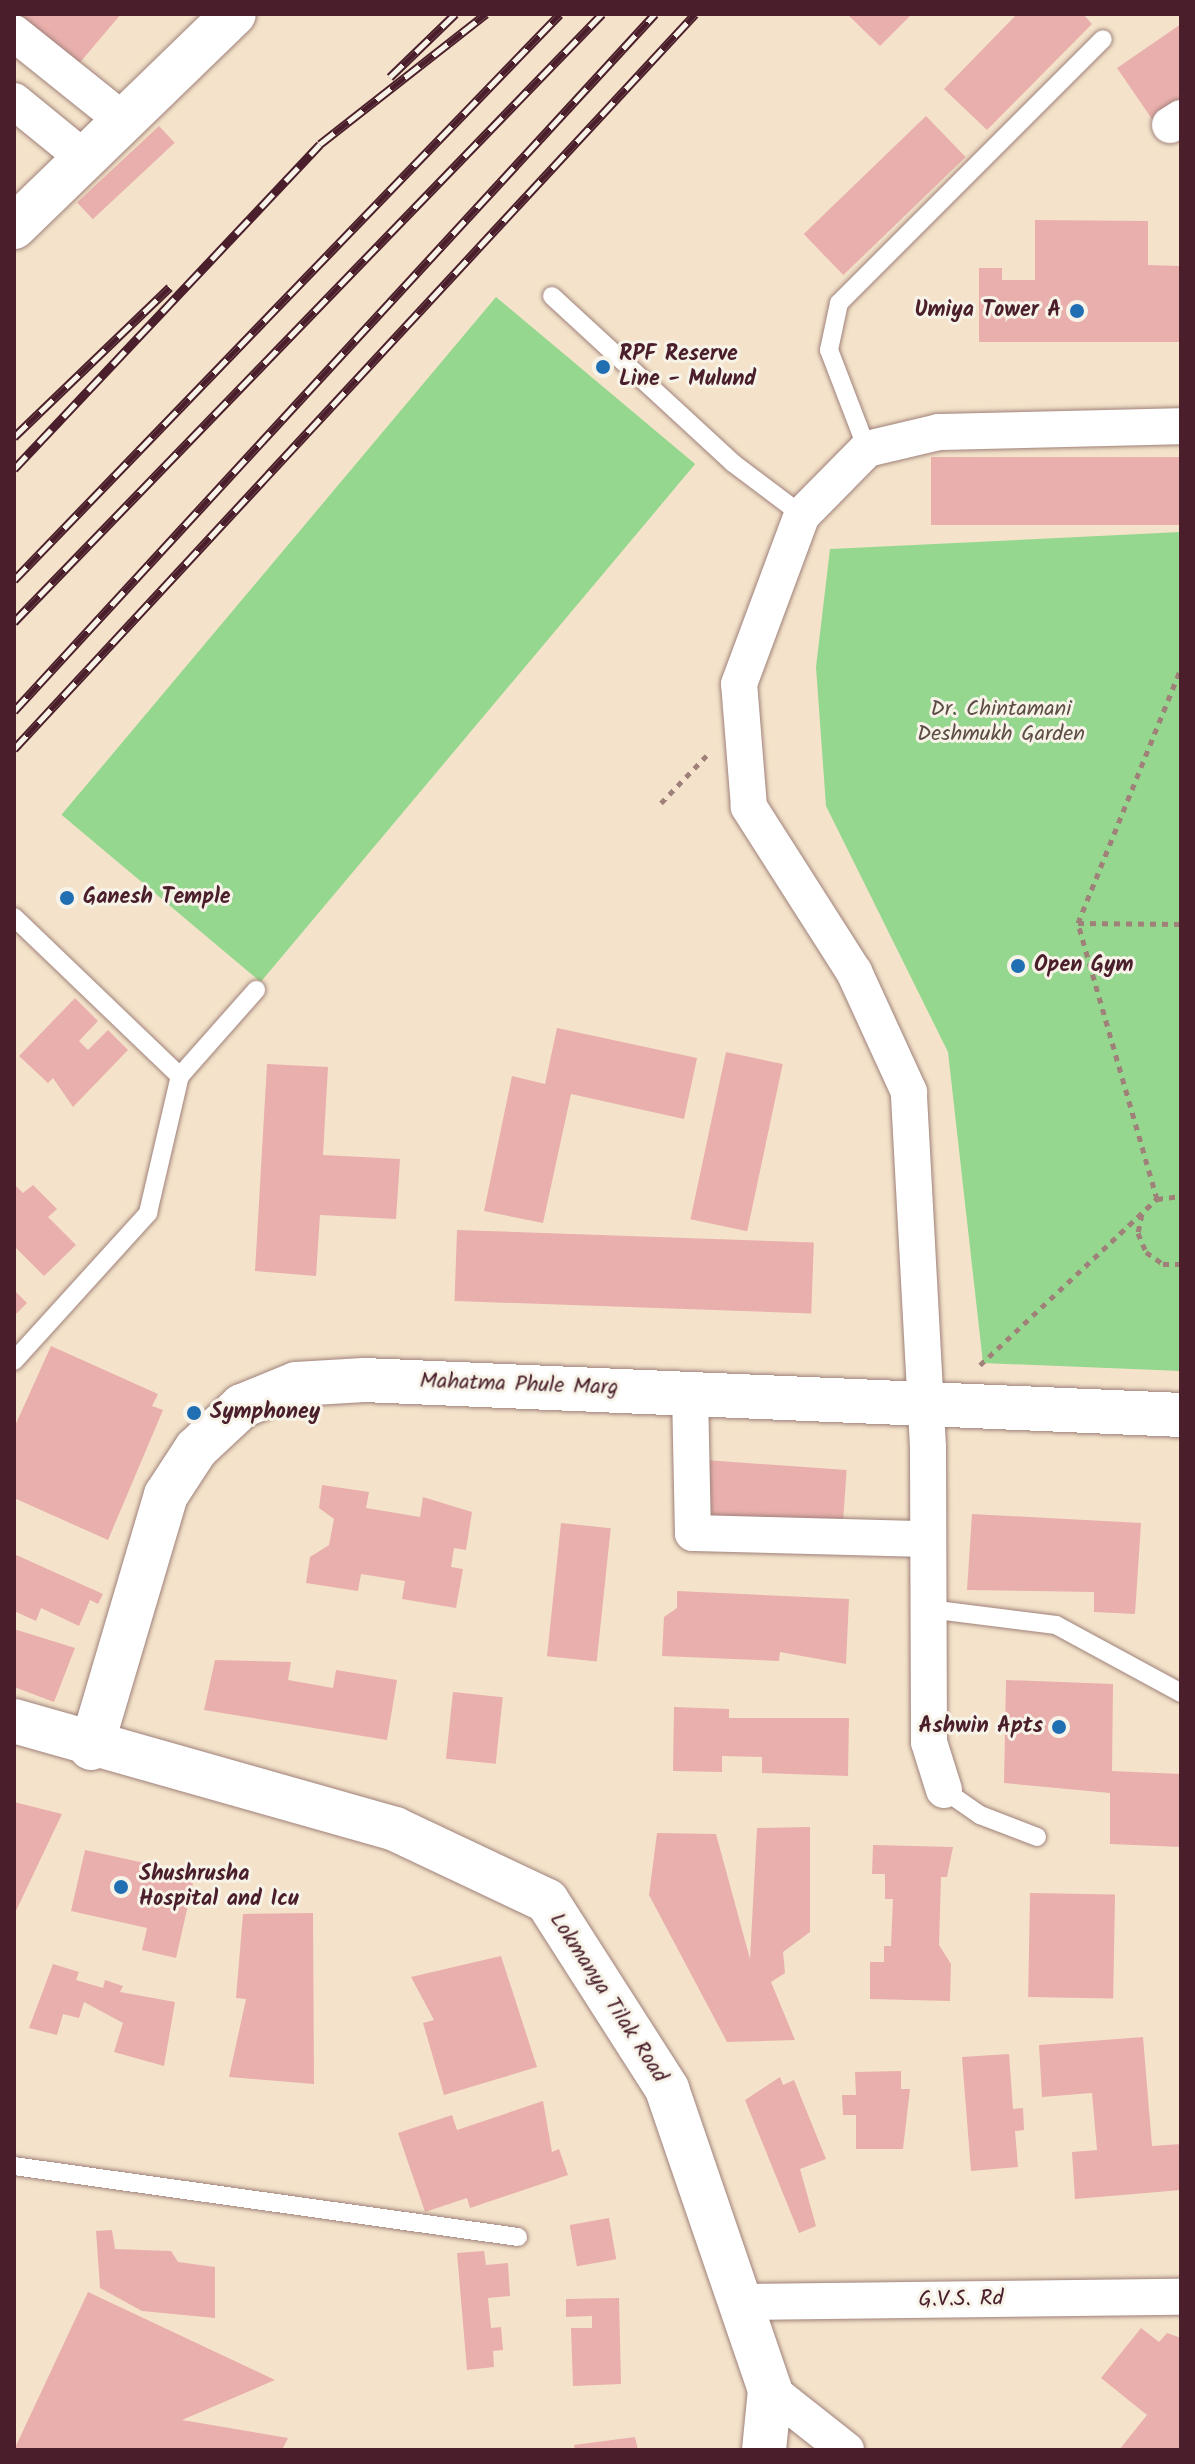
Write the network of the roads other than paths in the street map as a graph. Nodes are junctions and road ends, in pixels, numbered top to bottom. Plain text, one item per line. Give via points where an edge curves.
1 (234, 14) edge
2 (14, 33) edge
3 (1103, 39) dead end
4 (14, 101) edge
5 (124, 121) junction
6 (85, 159) junction
7 (14, 227) edge
8 (552, 296) dead end
9 (1181, 426) edge
10 (867, 449) junction
11 (802, 515) junction
12 (14, 917) edge
13 (256, 990) dead end
14 (180, 1076) junction
15 (14, 1361) edge
16 (690, 1392) junction
17 (926, 1400) junction
18 (1181, 1415) edge
19 (928, 1539) junction
20 (929, 1609) junction
21 (1181, 1693) edge
22 (14, 1721) edge
23 (91, 1748) junction
24 (944, 1790) joint
25 (1037, 1837) dead end
26 (14, 2166) edge
27 (518, 2237) dead end
28 (1181, 2297) edge
29 (741, 2302) junction
30 (770, 2390) junction
31 (764, 2450) edge
32 (846, 2450) edge

1 - 5 street
2 - 5 street
3 - 10 lane via 839,303 829,350
4 - 6 street
5 - 6 street
6 - 7 street
8 - 11 lane via 733,463
9 - 10 street via 939,432
10 - 11 street
11 - 17 street via 739,684 741,750 749,807 854,972 909,1092
12 - 14 lane
13 - 14 lane
14 - 15 lane via 148,1213
16 - 17 street, Mahatma Phule Marg
16 - 19 street via 687,1523 693,1533
16 - 23 street, Mahatma Phule Marg via 364,1380 296,1384 242,1406 196,1449 166,1495
17 - 18 street, Mahatma Phule Marg
17 - 19 street
19 - 20 street
20 - 21 lane via 1056,1625
20 - 24 street via 929,1742
22 - 23 street, Lokmanya Tilak Road
23 - 29 street, Lokmanya Tilak Road via 395,1829 547,1901 667,2089
24 - 25 lane via 980,1815
26 - 27 lane
28 - 29 street, G.V.S. Rd
29 - 30 street, Lokmanya Tilak Road
30 - 31 street, Lokmanya Tilak Road
30 - 32 street

